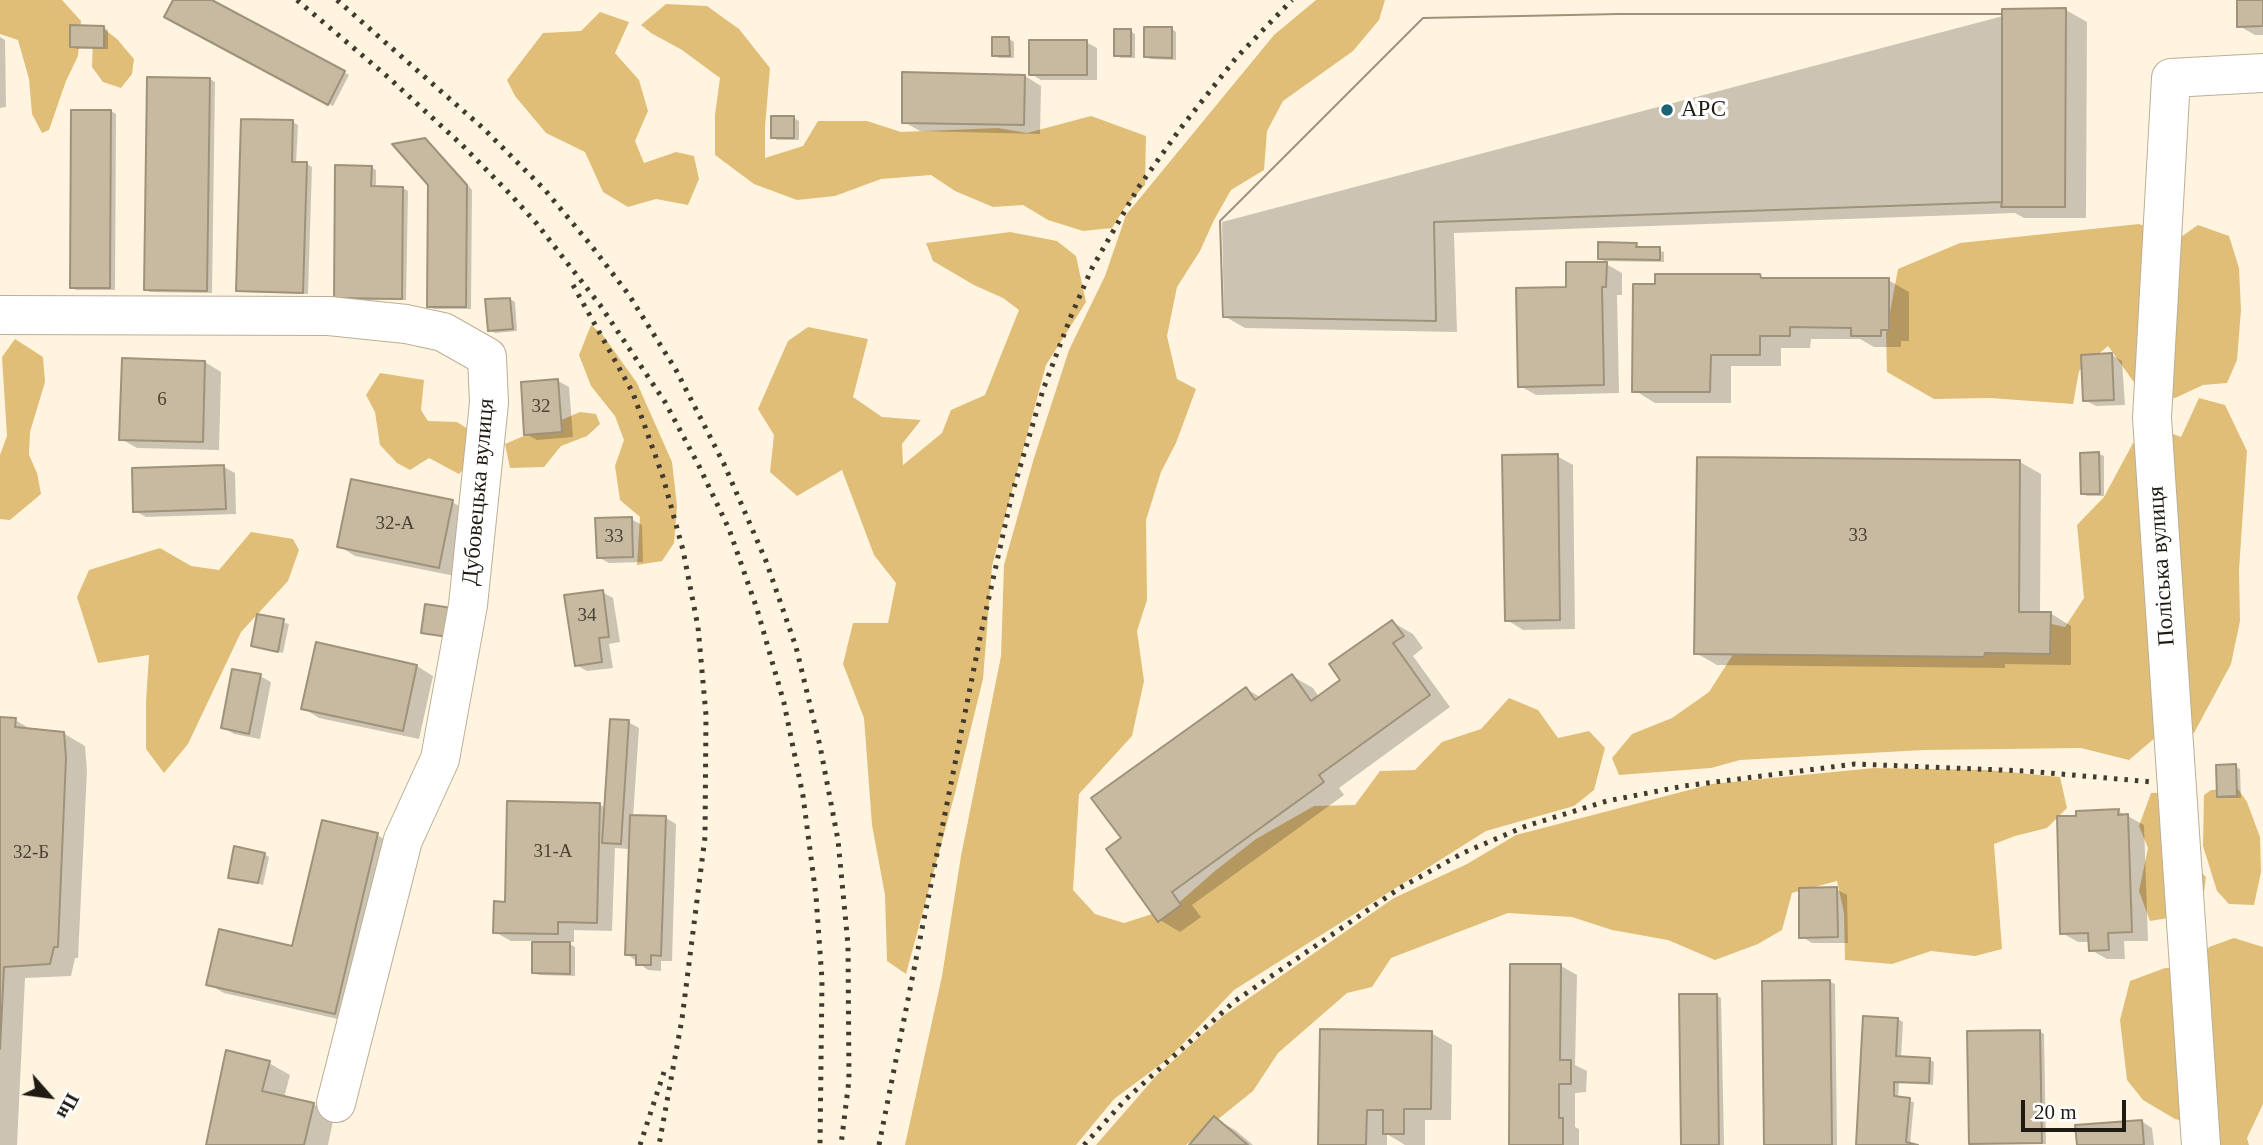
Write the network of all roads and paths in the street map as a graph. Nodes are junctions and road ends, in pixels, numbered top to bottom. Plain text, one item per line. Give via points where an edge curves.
1 (2263, 73) edge
2 (0, 315) edge
3 (336, 1103) dead end
4 (2201, 1145) edge

1 - 4 street, Поліська вулиця via 2171,78 2152,418
2 - 3 street, Дубовецька вулиця via 321,316 443,332 487,357 489,403 468,605 440,759 403,840

